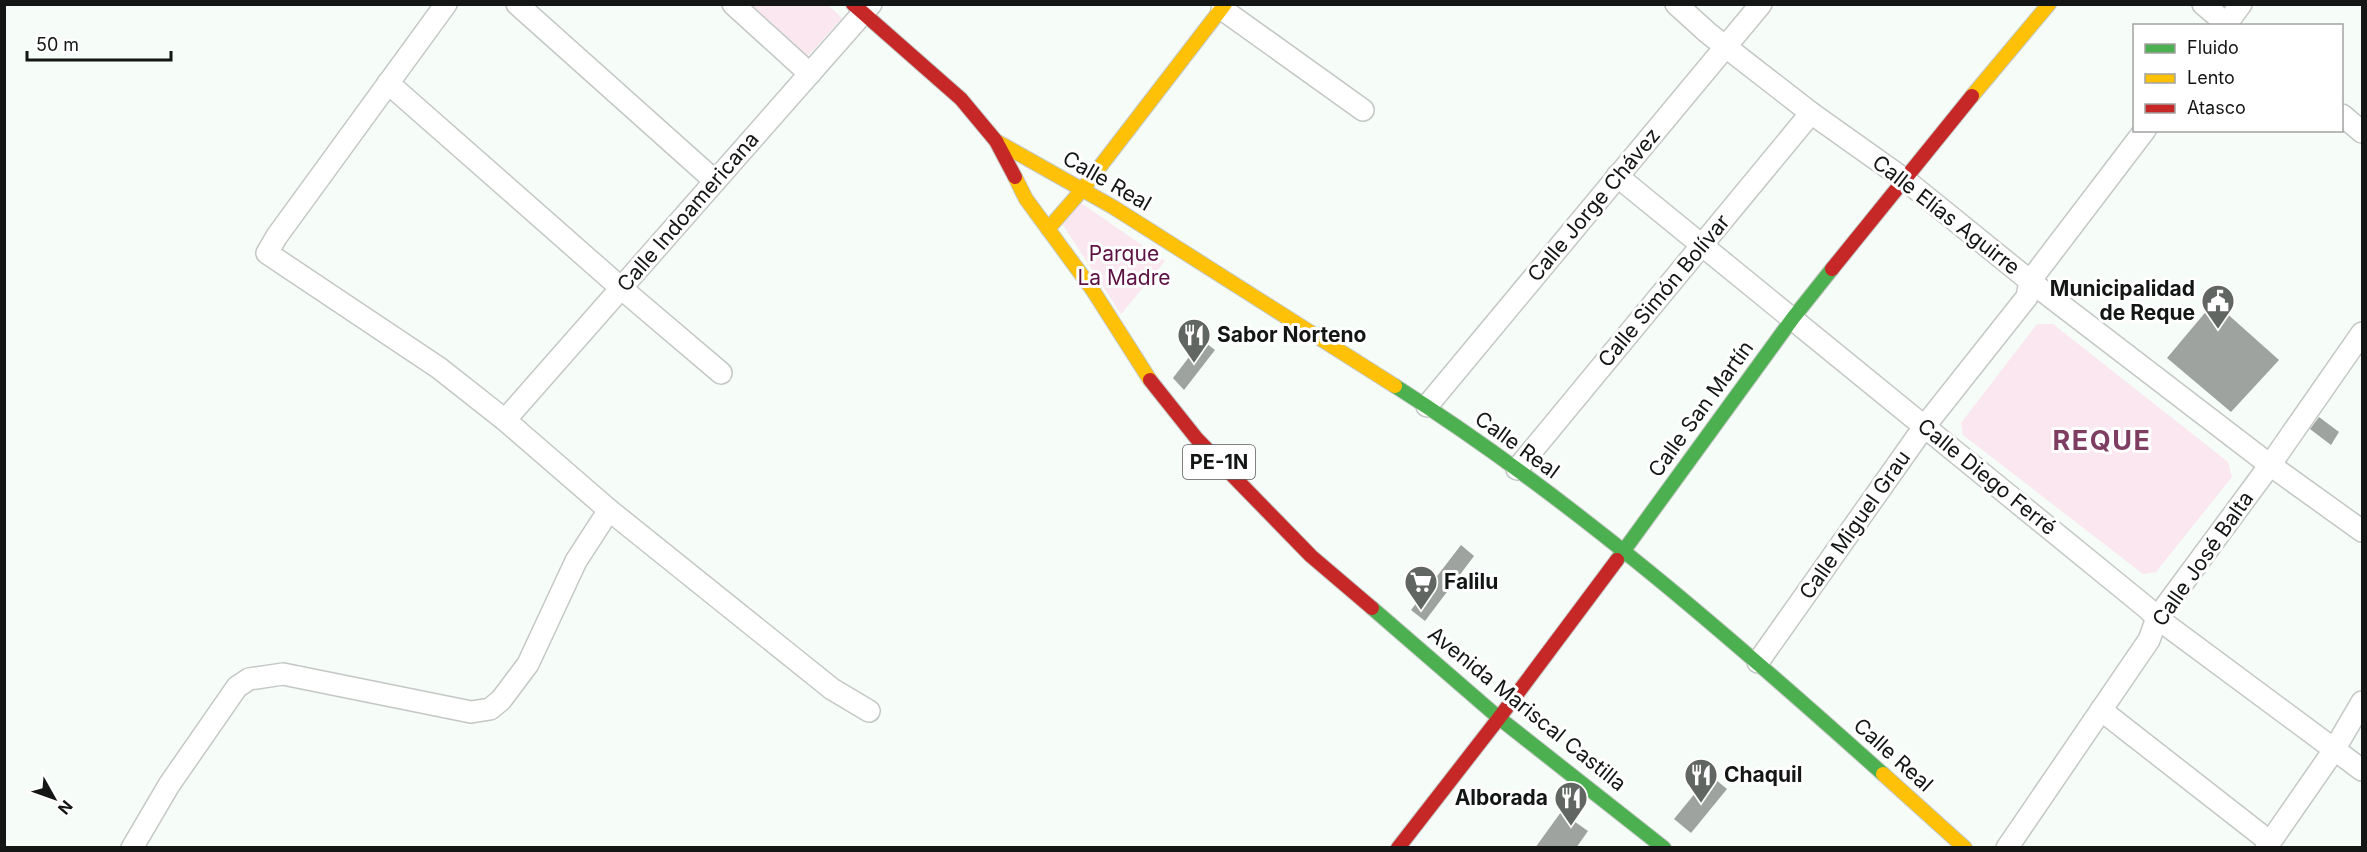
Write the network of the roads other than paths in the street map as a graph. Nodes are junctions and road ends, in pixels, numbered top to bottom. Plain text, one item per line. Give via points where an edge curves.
1 (447, 4) edge
2 (517, 4) edge
3 (733, 4) edge
4 (1676, 4) edge
5 (1761, 4) edge
6 (2049, 4) edge
7 (2203, 4) edge
8 (2241, 4) edge
9 (1223, 7) edge
10 (863, 8) edge
11 (2226, 24) edge
12 (2228, 24) edge
13 (1725, 46) junction
14 (810, 74) junction
15 (388, 83) junction
16 (1363, 110) dead end
17 (1811, 113) junction
18 (2343, 116) edge
19 (2143, 132) edge
20 (2362, 132) edge
21 (996, 141) junction
22 (1617, 176) junction
23 (1904, 179) junction
24 (715, 182) junction
25 (1082, 190) junction
26 (1048, 229) junction
27 (1703, 245) junction
28 (2030, 281) junction
29 (621, 288) junction
30 (1793, 318) junction
31 (2362, 333) edge
32 (721, 373) dead end
33 (1427, 406) junction
34 (505, 420) junction
35 (1924, 427) junction
36 (2270, 465) junction
37 (1517, 469) junction
38 (609, 510) junction
39 (2362, 531) edge
40 (1623, 552) junction
41 (2157, 618) junction
42 (1758, 662) junction
43 (2362, 702) edge
44 (2101, 710) junction
45 (869, 711) dead end
46 (1499, 718) junction
47 (2334, 750) junction
48 (2362, 770) edge
49 (1653, 844) edge
50 (2268, 844) edge
51 (132, 848) edge
52 (1398, 848) edge
53 (1965, 848) edge
54 (2007, 848) edge

1 - 15 street
2 - 24 street
3 - 14 street
4 - 13 street, Calle Elías Aguirre
5 - 13 street, Calle Jorge Chávez
6 - 23 main road, Calle San Martín
7 - 11 street
8 - 12 street
9 - 16 street
9 - 25 main road
10 - 14 street, Calle Indoamericana
10 - 21 main road, Avenida Mariscal Castilla / PE-1N via 961,99
13 - 17 street, Calle Elías Aguirre
13 - 22 street, Calle Jorge Chávez
14 - 24 street, Calle Indoamericana
15 - 29 street
15 - 34 street via 267,253 403,343
17 - 23 street, Calle Elías Aguirre
17 - 27 street, Calle Simón Bolívar
18 - 20 street
19 - 28 street, Calle Miguel Grau
21 - 25 main road, Calle Real
21 - 26 main road, Avenida Mariscal Castilla / PE-1N via 1026,199
22 - 27 street, Calle Diego Ferré
22 - 33 street, Calle Jorge Chávez
23 - 28 street, Calle Elías Aguirre
23 - 30 main road, Calle San Martín
24 - 29 street, Calle Indoamericana
25 - 26 main road
25 - 33 main road, Calle Real
26 - 46 main road, Avenida Mariscal Castilla / PE-1N via 1092,289 1142,370 1197,439 1311,556
27 - 30 street, Calle Diego Ferré
27 - 37 street, Calle Simón Bolívar
28 - 35 street, Calle Miguel Grau via 2027,297
28 - 36 street, Calle Elías Aguirre
29 - 32 street
29 - 34 street, Calle Indoamericana
30 - 35 street, Calle Diego Ferré
30 - 40 main road, Calle San Martín
31 - 36 street, Calle José Balta
33 - 37 main road, Calle Real
34 - 38 street
35 - 41 street, Calle Diego Ferré
35 - 42 street, Calle Miguel Grau
36 - 39 street, Calle Elías Aguirre
36 - 41 street, Calle José Balta
37 - 40 main road, Calle Real
38 - 45 street via 832,689
38 - 51 street via 576,561 528,664 490,709 471,712 284,674 249,679 237,687 169,785
40 - 42 main road, Calle Real
40 - 46 main road, Calle San Martín
41 - 44 street, Calle José Balta via 2149,640
41 - 47 street, Calle Diego Ferré
42 - 53 main road, Calle Real
43 - 47 street
44 - 50 street
44 - 54 street, Calle José Balta
46 - 49 main road, Avenida Mariscal Castilla / PE-1N
46 - 52 main road, Calle San Martín
47 - 48 street, Calle Diego Ferré
47 - 50 street

